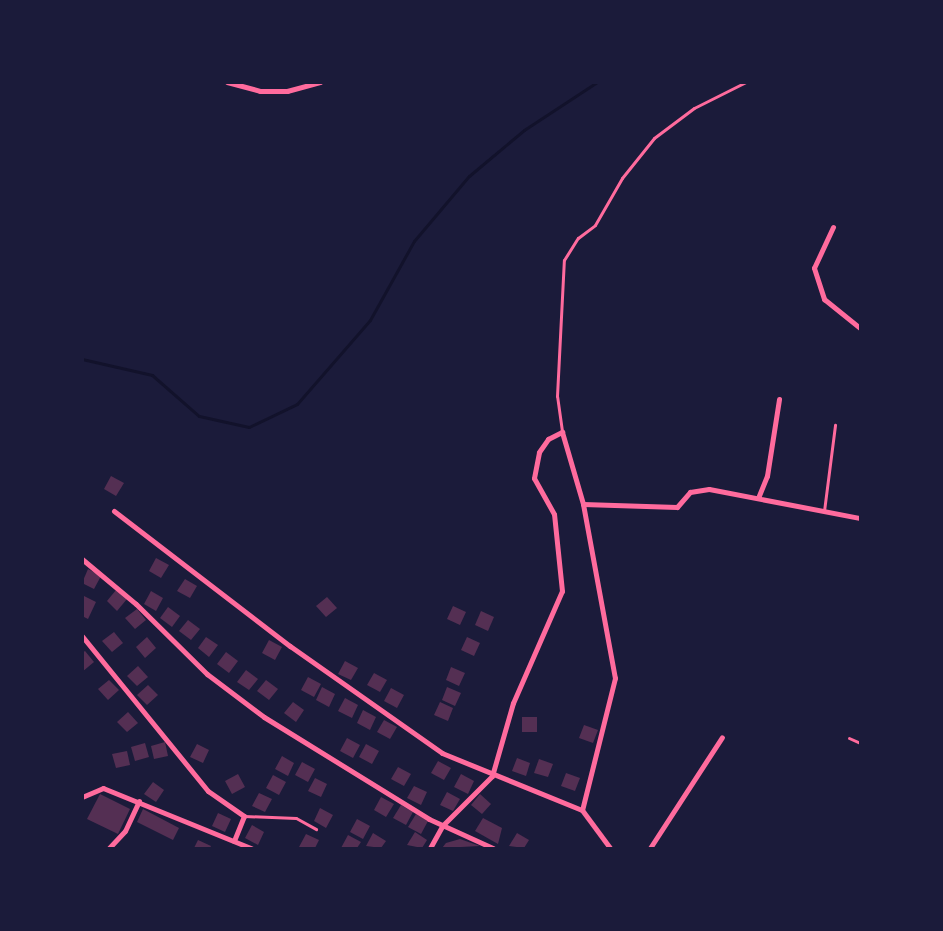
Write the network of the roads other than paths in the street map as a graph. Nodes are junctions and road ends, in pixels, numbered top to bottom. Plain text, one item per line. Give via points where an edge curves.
1 (227, 82) edge
2 (320, 82) edge
3 (746, 82) edge
4 (833, 227) dead end
5 (861, 328) edge
6 (779, 399) dead end
7 (835, 425) dead end
8 (562, 432) junction
9 (758, 498) junction
10 (583, 504) junction
11 (824, 511) junction
12 (114, 512) dead end
13 (861, 518) edge
14 (82, 559) edge
15 (82, 636) edge
16 (722, 737) dead end
17 (849, 738) dead end
18 (861, 743) edge
19 (492, 776) junction
20 (82, 797) edge
21 (139, 801) junction
22 (582, 810) junction
23 (244, 816) junction
24 (443, 825) junction
25 (316, 829) dead end
26 (234, 841) junction
27 (109, 849) edge
28 (251, 849) edge
29 (430, 849) edge
30 (493, 849) edge
31 (610, 849) edge
32 (650, 849) edge

1 - 2 street via 260,91 287,91
3 - 8 lane via 694,108 654,138 622,178 595,225 578,238 564,260 556,396
4 - 5 street via 814,268 824,300
6 - 9 street via 767,476
7 - 11 lane
8 - 10 street
8 - 19 street via 548,439 539,452 534,478 554,514 562,559 562,591 513,703
9 - 10 street via 709,489 690,492 676,507
9 - 11 street
10 - 22 street via 615,678
11 - 13 street
12 - 19 street via 290,646 432,746
14 - 24 street via 136,604 207,674 264,717
15 - 23 street via 208,791
16 - 32 street
17 - 18 lane
19 - 22 street
19 - 24 street
20 - 21 street via 103,788
21 - 26 street
21 - 27 street via 125,831
22 - 31 street
23 - 25 lane via 296,818
23 - 26 street
24 - 29 street
24 - 30 street
26 - 28 street

